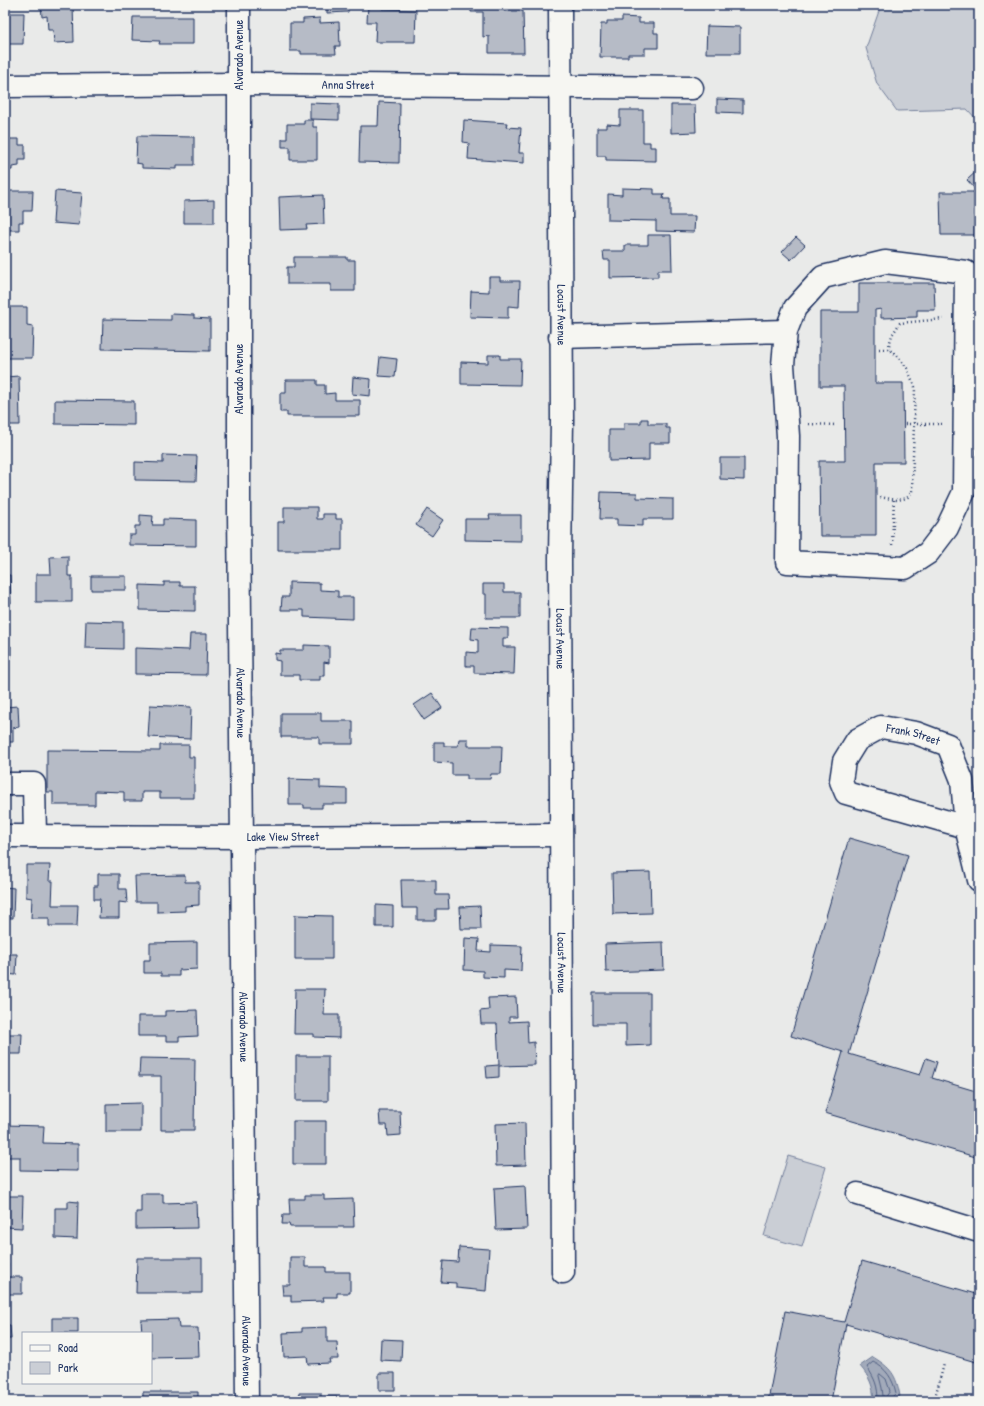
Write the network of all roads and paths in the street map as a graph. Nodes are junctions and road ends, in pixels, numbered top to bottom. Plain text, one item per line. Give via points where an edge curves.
1 (239, 5) edge
2 (560, 5) edge
3 (239, 84) junction
4 (5, 86) edge
5 (560, 87) junction
6 (692, 88) dead end
7 (965, 316) junction
8 (786, 331) junction
9 (560, 337) junction
10 (879, 349) dead end
11 (888, 349) junction
12 (905, 424) dead end
13 (914, 424) junction
14 (965, 425) junction
15 (880, 497) dead end
16 (894, 500) junction
17 (891, 567) junction
18 (5, 784) edge
19 (966, 827) junction
20 (561, 835) junction
21 (5, 836) edge
22 (35, 836) junction
23 (242, 837) junction
24 (979, 880) edge
25 (858, 1194) dead end
26 (979, 1232) edge
27 (564, 1272) dead end
28 (944, 1364) dead end
29 (935, 1399) edge
30 (247, 1401) edge
31 (941, 1401) edge

1 - 3 street, Alvarado Avenue
2 - 5 street, Locust Avenue
3 - 4 street, Anna Street
3 - 5 street, Anna Street
3 - 23 street, Alvarado Avenue
5 - 6 street, Anna Street
5 - 9 street, Locust Avenue
7 - 8 street via 966,272 885,262 823,277 796,308
7 - 11 path via 900,323 892,335
7 - 14 street
8 - 9 street
8 - 17 street via 783,365 788,436 787,562
9 - 20 street, Locust Avenue
10 - 11 path
11 - 13 path via 907,368 915,387
12 - 13 path
13 - 14 path
13 - 16 path via 912,492 907,498
14 - 17 street via 964,492 947,528 928,553 904,568
15 - 16 path
16 - 17 path
18 - 22 street via 34,784
19 - 19 street, Frank Street via 846,793 841,781 844,761 857,740 881,728 916,733 948,745 962,780
19 - 24 street, Frank Street
20 - 23 street, Lake View Street
20 - 27 street, Locust Avenue
21 - 22 street, Lake View Street
22 - 23 street, Lake View Street
23 - 30 street, Alvarado Avenue
25 - 26 street
28 - 29 path
29 - 31 path

